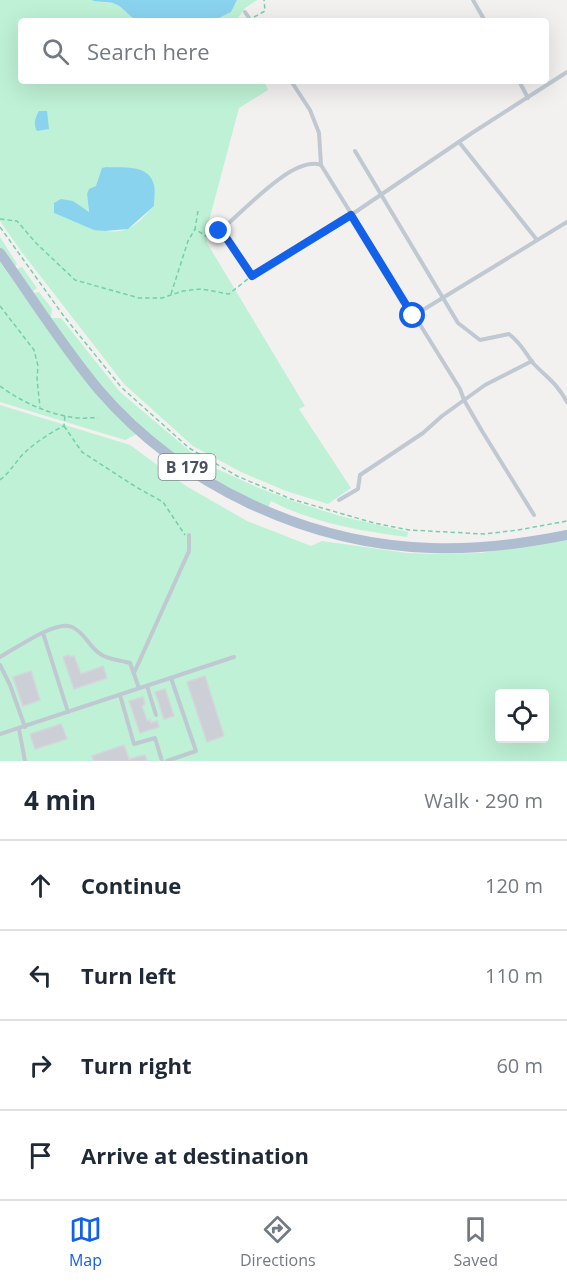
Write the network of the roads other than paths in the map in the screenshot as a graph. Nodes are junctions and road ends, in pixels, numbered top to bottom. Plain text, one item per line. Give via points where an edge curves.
1 (473, 0) edge
2 (245, 12) dead end
3 (249, 18) edge
4 (483, 18) edge
5 (567, 72) edge
6 (293, 84) edge
7 (521, 84) edge
8 (528, 98) junction
9 (459, 142) junction
10 (355, 151) dead end
11 (321, 165) junction
12 (381, 195) junction
13 (351, 215) junction
14 (567, 222) edge
15 (537, 240) junction
16 (0, 253) edge
17 (444, 298) junction
18 (413, 316) junction
19 (532, 361) junction
20 (464, 400) junction
21 (567, 402) edge
22 (339, 500) dead end
23 (534, 515) dead end
24 (567, 535) edge
25 (189, 536) road end
26 (43, 633) junction
27 (0, 657) edge
28 (234, 657) dead end
29 (0, 664) edge
30 (134, 673) junction
31 (171, 678) junction
32 (147, 686) junction
33 (139, 688) junction
34 (120, 695) junction
35 (68, 712) junction
36 (156, 715) dead end
37 (25, 727) junction
38 (19, 729) junction
39 (0, 734) edge
40 (25, 761) edge
41 (162, 761) edge
42 (167, 761) edge

1 - 4 lane
2 - 3 lane
5 - 8 lane
6 - 11 lane via 319,133
7 - 8 lane
8 - 9 lane
9 - 12 lane
9 - 15 lane
10 - 12 lane
11 - 13 lane
11 - 13 lane via 303,164 284,174 221,230 252,276
12 - 13 lane
12 - 17 lane
13 - 18 lane
14 - 15 lane
15 - 17 lane
16 - 24 main road, B 179 via 99,390 140,430 186,466 262,510 346,537 391,545 500,546
17 - 18 lane
17 - 19 lane via 468,333 480,340 509,334
18 - 20 lane
19 - 20 lane via 501,375
19 - 21 lane via 559,387
20 - 22 lane via 360,475 358,489
20 - 23 lane
25 - 30 lane via 189,551
26 - 27 lane
26 - 30 lane via 61,625 71,626 100,655 130,663
26 - 35 lane
28 - 31 lane
29 - 37 lane
30 - 33 lane
31 - 32 lane
31 - 42 lane via 196,751
32 - 33 lane
32 - 36 lane
33 - 34 lane
34 - 35 lane
34 - 41 lane via 134,744 155,738
35 - 37 lane
37 - 38 lane
38 - 39 lane
38 - 40 lane

